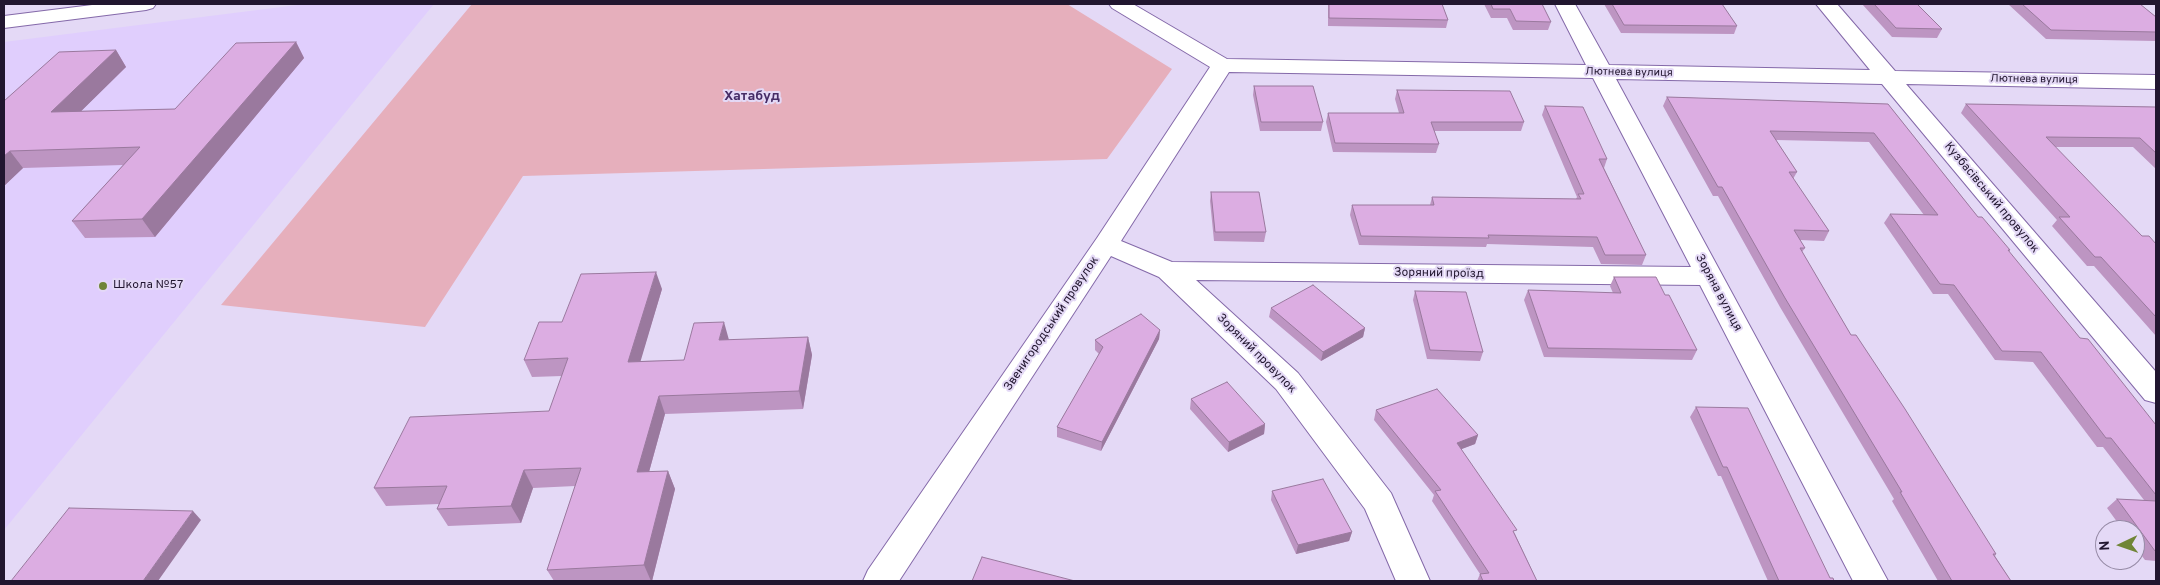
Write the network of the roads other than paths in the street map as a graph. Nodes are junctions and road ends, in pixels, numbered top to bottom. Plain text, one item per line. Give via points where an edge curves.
1 (146, 4) edge
2 (1119, 4) edge
3 (1565, 4) edge
4 (1826, 4) edge
5 (4, 22) edge
6 (1222, 65) junction
7 (1601, 72) junction
8 (1888, 77) junction
9 (2156, 82) edge
10 (1106, 244) junction
11 (1170, 271) junction
12 (1709, 276) junction
13 (2156, 392) edge
14 (880, 581) edge
15 (1413, 581) edge
16 (1871, 581) edge

1 - 5 street
2 - 6 street, Лютнева вулиця
3 - 7 street, Зоряна вулиця
4 - 8 street, Кузбасівський провулок
6 - 7 street, Лютнева вулиця
6 - 10 street, Звенигородський провулок
7 - 8 street, Лютнева вулиця
7 - 12 street, Зоряна вулиця
8 - 9 street, Лютнева вулиця
8 - 13 street, Кузбасівський провулок
10 - 11 street, Зоряний провулок
10 - 14 street, Звенигородський провулок
11 - 12 street, Зоряний проїзд
11 - 15 street, Зоряний провулок via 1287,381 1379,502
12 - 16 street, Зоряна вулиця

